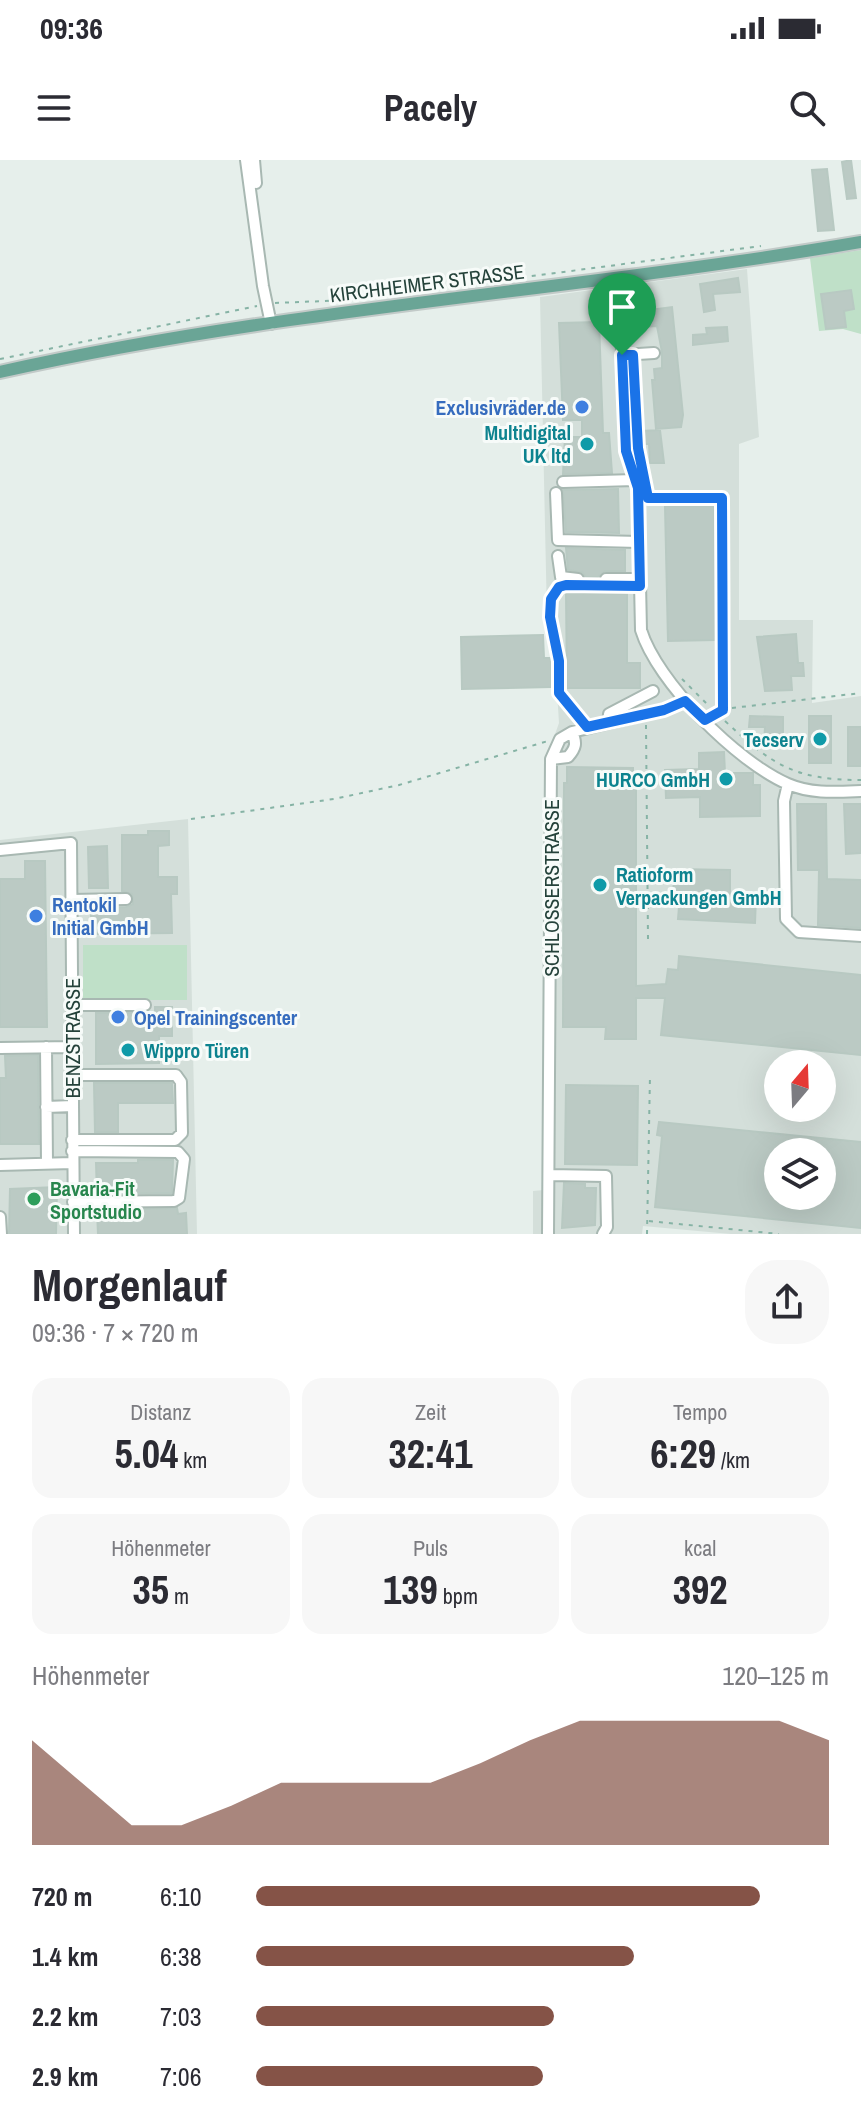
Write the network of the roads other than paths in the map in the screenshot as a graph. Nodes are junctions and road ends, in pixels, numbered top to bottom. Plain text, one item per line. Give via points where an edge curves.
1 (246, 160) edge
2 (254, 160) edge
3 (861, 242) edge
4 (619, 278) junction
5 (268, 304) junction
6 (271, 324) junction
7 (654, 353) dead end
8 (628, 355) junction
9 (0, 372) edge
10 (635, 480) junction
11 (563, 482) dead end
12 (556, 493) dead end
13 (643, 498) junction
14 (639, 542) junction
15 (558, 556) dead end
16 (640, 582) junction
17 (653, 691) dead end
18 (685, 701) junction
19 (705, 720) junction
20 (608, 722) junction
21 (587, 727) junction
22 (572, 732) junction
23 (551, 759) junction
24 (788, 784) junction
25 (861, 791) edge
26 (0, 850) edge
27 (126, 899) dead end
28 (71, 900) junction
29 (861, 936) edge
30 (72, 1005) junction
31 (145, 1005) dead end
32 (46, 1047) junction
33 (73, 1047) junction
34 (0, 1048) edge
35 (73, 1075) junction
36 (73, 1106) junction
37 (46, 1107) junction
38 (72, 1151) junction
39 (47, 1163) junction
40 (0, 1165) edge
41 (549, 1172) junction
42 (73, 1202) junction
43 (0, 1217) edge
44 (1, 1234) edge
45 (74, 1234) edge
46 (548, 1234) edge
47 (603, 1234) edge

1 - 5 street
2 - 5 street
3 - 4 main road, KIRCHHEIMER STRASSE
4 - 6 main road, KIRCHHEIMER STRASSE
4 - 8 street
5 - 6 street
6 - 9 main road, KIRCHHEIMER STRASSE
7 - 8 street
8 - 10 street via 626,451
10 - 11 street
10 - 13 street
12 - 14 street via 558,540
13 - 14 street
13 - 19 street via 722,498 720,712
14 - 16 street
15 - 16 street via 561,577
16 - 18 street via 647,650
16 - 21 street via 566,585 551,599 559,693
17 - 20 street via 616,709
18 - 19 street
18 - 20 street
19 - 24 street via 755,764
20 - 21 street
21 - 22 street
22 - 23 street, SCHLOSSERSTRASSE via 560,739
22 - 23 street via 574,750 568,757
23 - 41 street, SCHLOSSERSTRASSE
24 - 25 street via 820,793
24 - 29 street via 786,919 799,932
26 - 28 street, BENZSTRASSE via 71,843
27 - 28 street
28 - 30 street, BENZSTRASSE
30 - 31 street
30 - 33 street, BENZSTRASSE
32 - 33 street
32 - 34 street
32 - 37 street
33 - 35 street, BENZSTRASSE
35 - 36 street, BENZSTRASSE
35 - 38 street via 176,1075 181,1082 182,1133 175,1140
36 - 37 street
36 - 38 street, BENZSTRASSE
37 - 39 street
38 - 39 street
38 - 42 street, BENZSTRASSE
38 - 42 street via 178,1152 184,1159 184,1179 174,1201
39 - 40 street
41 - 46 street, SCHLOSSERSTRASSE
41 - 47 street via 606,1176
42 - 45 street, BENZSTRASSE
43 - 44 street

